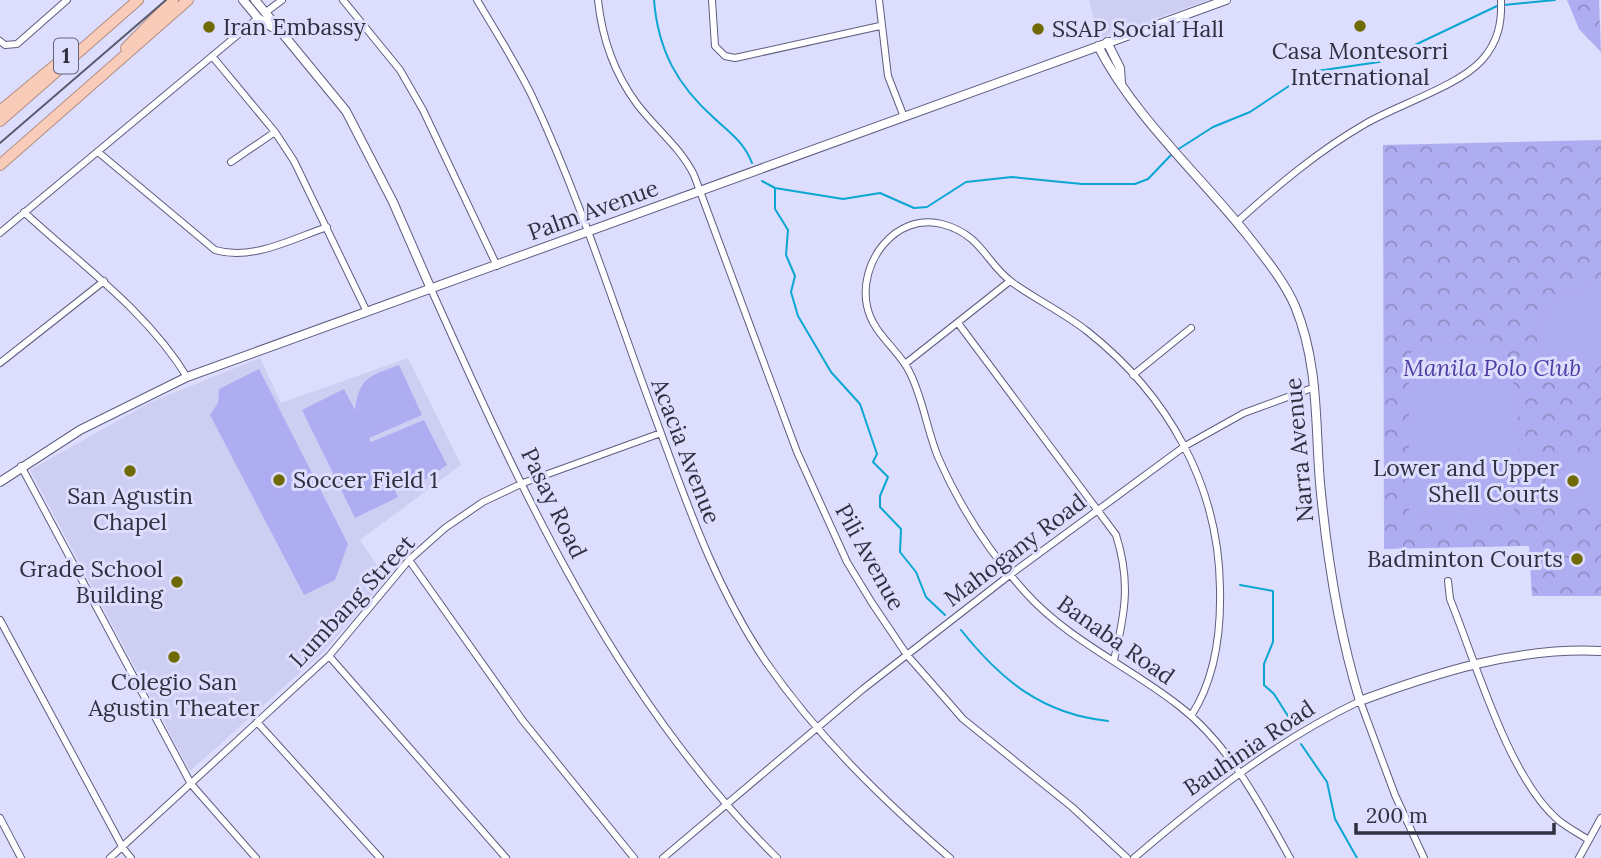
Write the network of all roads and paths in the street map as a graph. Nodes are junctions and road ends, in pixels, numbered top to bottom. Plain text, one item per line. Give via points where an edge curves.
1 (67, 0) edge
2 (132, 0) edge
3 (138, 0) edge
4 (147, 0) edge
5 (173, 0) edge
6 (188, 0) edge
7 (243, 0) edge
8 (255, 0) edge
9 (282, 0) edge
10 (343, 0) edge
11 (477, 0) edge
12 (598, 0) edge
13 (712, 0) edge
14 (879, 0) edge
15 (1226, 0) edge
16 (1501, 0) edge
17 (1214, 2) edge
18 (266, 12) junction
19 (258, 18) junction
20 (880, 26) junction
21 (278, 31) junction
22 (0, 41) edge
23 (1107, 42) junction
24 (1098, 46) junction
25 (212, 56) junction
26 (110, 63) dead end
27 (104, 75) junction
28 (45, 84) junction
29 (1122, 86) junction
30 (0, 111) edge
31 (904, 117) junction
32 (0, 121) edge
33 (275, 132) junction
34 (98, 152) junction
35 (0, 157) edge
36 (231, 162) dead end
37 (0, 165) edge
38 (701, 192) junction
39 (24, 212) junction
40 (1237, 222) junction
41 (327, 226) junction
42 (588, 232) junction
43 (0, 233) edge
44 (497, 266) junction
45 (104, 281) junction
46 (1010, 281) junction
47 (431, 289) junction
48 (367, 312) junction
49 (957, 323) junction
50 (1191, 328) dead end
51 (0, 363) edge
52 (905, 364) junction
53 (1133, 374) junction
54 (187, 377) junction
55 (1315, 387) junction
56 (661, 433) junction
57 (1185, 446) junction
58 (21, 466) junction
59 (0, 482) edge
60 (523, 483) junction
61 (1099, 508) junction
62 (409, 560) junction
63 (1011, 574) junction
64 (1448, 581) dead end
65 (0, 620) edge
66 (1601, 651) edge
67 (907, 655) junction
68 (329, 656) junction
69 (1114, 660) junction
70 (1476, 663) junction
71 (1360, 701) junction
72 (1191, 716) junction
73 (257, 722) junction
74 (818, 727) junction
75 (1240, 774) junction
76 (191, 784) junction
77 (726, 802) junction
78 (0, 818) edge
79 (1601, 818) edge
80 (1589, 840) junction
81 (123, 848) junction
82 (21, 858) edge
83 (110, 858) edge
84 (131, 858) edge
85 (256, 858) edge
86 (380, 858) edge
87 (506, 858) edge
88 (634, 858) edge
89 (663, 858) edge
90 (777, 858) edge
91 (950, 858) edge
92 (1127, 858) edge
93 (1133, 858) edge
94 (1290, 858) edge
95 (1424, 858) edge
96 (1579, 858) edge

1 - 22 street via 17,44
2 - 30 highway, 1
3 - 28 highway, 1
4 - 28 highway
5 - 27 highway
6 - 27 highway, 1
7 - 19 street, Pasay Road
8 - 18 street, Pasay Road
9 - 18 street
10 - 44 street via 400,70
11 - 42 street, Acacia Avenue via 532,97
12 - 38 street, Pili Avenue via 607,47 623,82 685,157
13 - 20 street via 715,47 724,56 735,58
14 - 20 street
15 - 17 street, Palm Avenue
16 - 40 street via 1499,32 1481,62 1328,146
17 - 23 street, Palm Avenue
18 - 21 street, Pasay Road
19 - 21 street, Pasay Road
19 - 25 street
20 - 31 street via 888,76
21 - 47 street, Pasay Road via 342,107 393,202
23 - 24 street, Palm Avenue
23 - 29 street, Narra Avenue via 1120,68
24 - 29 street, Narra Avenue
24 - 31 street, Palm Avenue
25 - 33 street
25 - 34 street
26 - 35 highway, 1
27 - 37 highway, 1
28 - 32 highway, 1
29 - 40 street, Narra Avenue
31 - 38 street, Palm Avenue
33 - 36 street
33 - 41 street
34 - 39 street
34 - 41 street via 215,250 250,253
38 - 42 street, Palm Avenue
38 - 67 street, Pili Avenue via 808,476 847,562
39 - 43 street
39 - 45 street
40 - 55 street, Narra Avenue via 1289,293 1305,333
41 - 48 street
42 - 44 street, Palm Avenue
42 - 56 street, Acacia Avenue
44 - 47 street, Palm Avenue
45 - 51 street
45 - 54 street via 161,337
46 - 49 street
46 - 52 street, Banaba Road via 985,250 958,229 923,221 897,230 879,250 866,296 872,322
46 - 53 street via 1088,332
47 - 48 street, Palm Avenue
47 - 60 street, Pasay Road
48 - 54 street, Palm Avenue
49 - 52 street
49 - 61 street
50 - 53 street
52 - 63 street, Banaba Road via 952,485 971,520
53 - 57 street
54 - 58 street, Palm Avenue via 80,430
55 - 57 street, Mahogany Road via 1231,419
55 - 71 street, Narra Avenue via 1328,557 1338,620
56 - 60 street, Lumbang Street
56 - 74 street, Acacia Avenue via 691,518 740,619 766,662
57 - 61 street, Mahogany Road
57 - 72 street via 1205,488 1220,552 1220,630 1209,678
58 - 59 street, Palm Avenue
58 - 76 street
60 - 62 street, Lumbang Street via 461,516
60 - 77 street, Pasay Road via 608,644 666,728
61 - 63 street, Mahogany Road
61 - 69 street via 1116,535 1127,577 1125,615
62 - 68 street, Lumbang Street
62 - 88 street via 523,721
63 - 67 street, Mahogany Road
63 - 69 street, Banaba Road via 1060,626
64 - 70 street via 1450,598
65 - 81 street
66 - 70 street, Bauhinia Road via 1545,651
67 - 74 street, Mahogany Road
67 - 92 street, Pili Avenue via 963,719
68 - 73 street, Lumbang Street
68 - 87 street
69 - 72 street, Banaba Road
70 - 71 street, Bauhinia Road
70 - 80 street via 1513,755 1534,791 1557,819
71 - 75 street, Bauhinia Road via 1299,733
71 - 95 street, Narra Avenue
72 - 75 street, Banaba Road
73 - 76 street, Lumbang Street
73 - 86 street
74 - 77 street, Mahogany Road
74 - 91 street, Acacia Avenue via 883,800
75 - 93 street, Bauhinia Road
75 - 94 street, Banaba Road
76 - 81 street, Lumbang Street
76 - 85 street
77 - 89 street, Mahogany Road
77 - 90 street, Pasay Road
78 - 82 street
79 - 80 street
80 - 96 street
81 - 83 street, Lumbang Street
81 - 84 street

